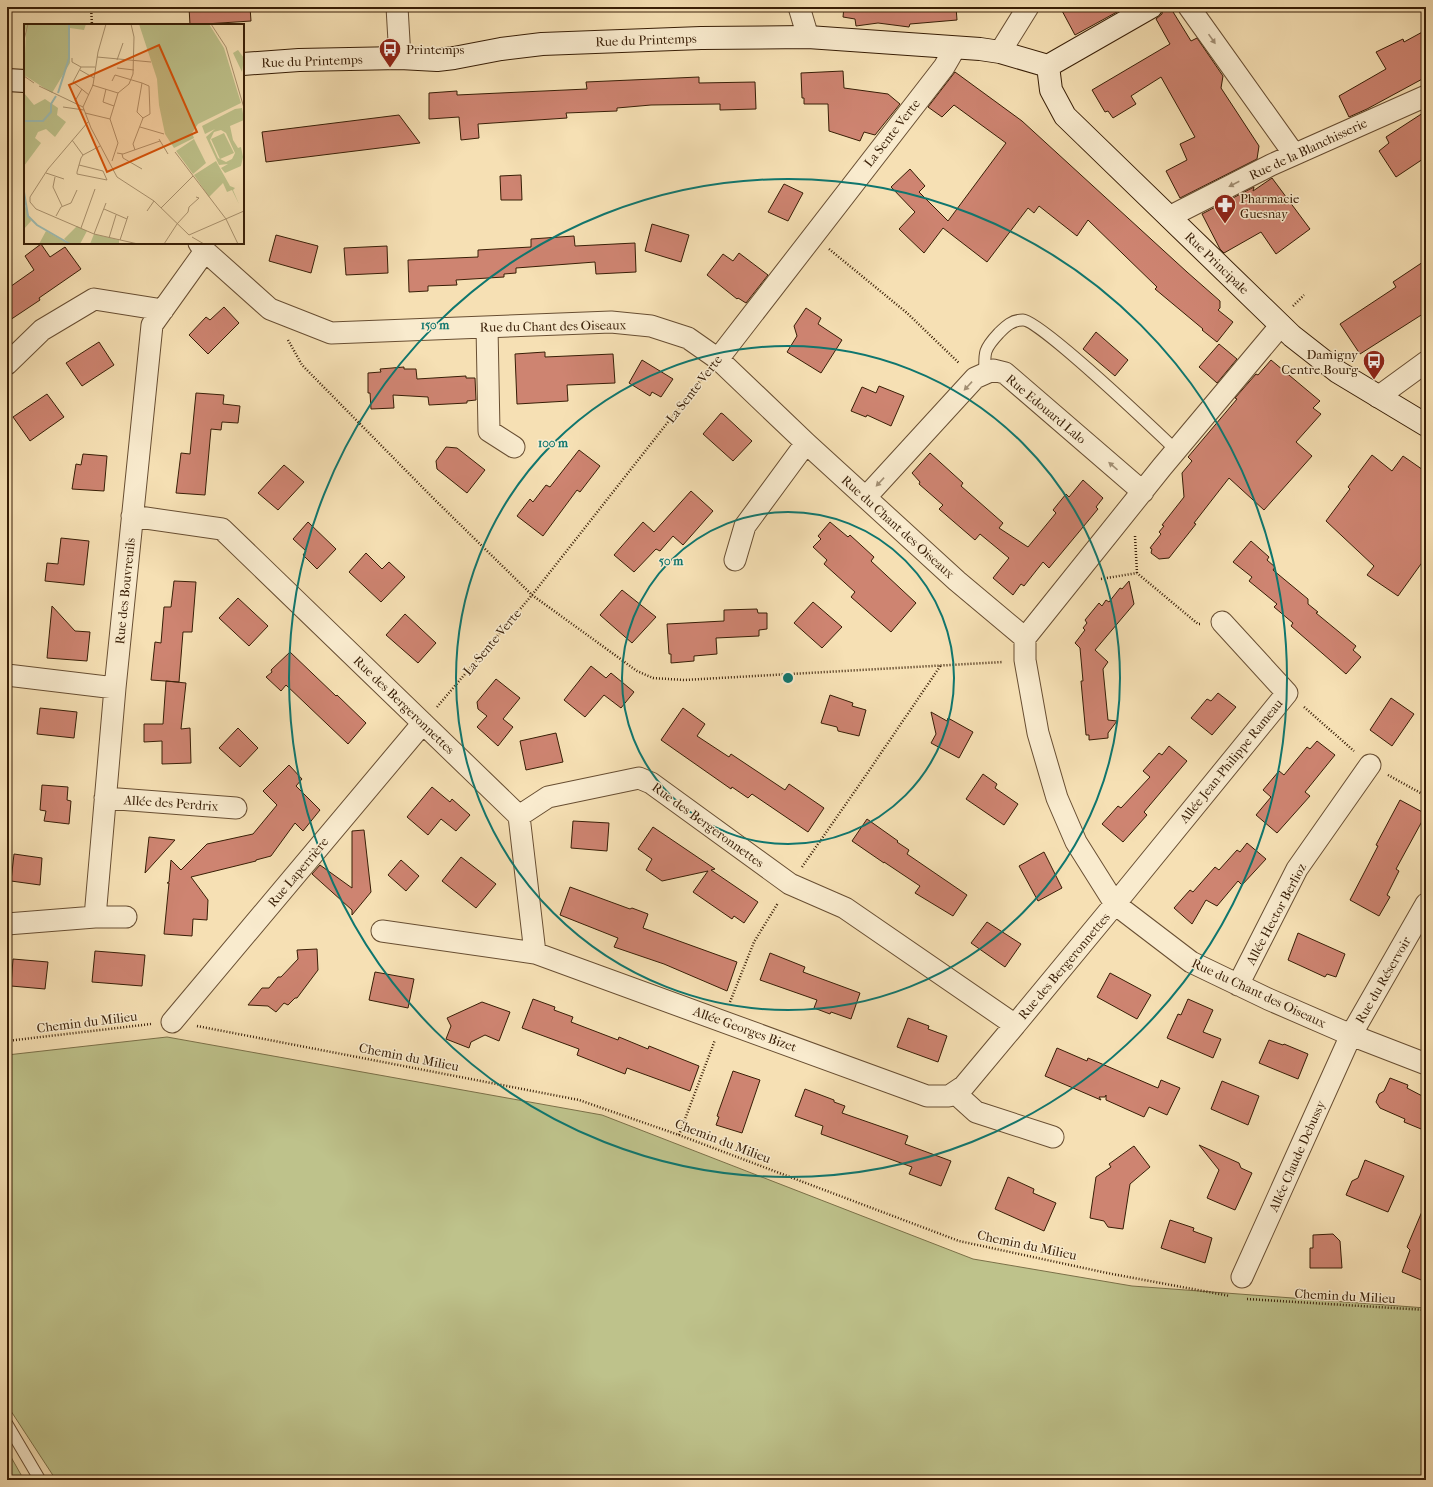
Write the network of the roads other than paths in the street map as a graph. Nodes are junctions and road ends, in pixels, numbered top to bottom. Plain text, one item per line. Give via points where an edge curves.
1 (397, 7) edge
2 (800, 7) edge
3 (1028, 7) edge
4 (1152, 7) edge
5 (1190, 7) edge
6 (808, 37) junction
7 (955, 48) junction
8 (1000, 52) junction
9 (400, 58) junction
10 (244, 64) edge
11 (1048, 66) junction
12 (7, 80) edge
13 (24, 81) edge
14 (1426, 96) edge
15 (1294, 154) junction
16 (1169, 217) junction
17 (202, 247) edge
18 (163, 310) junction
19 (1281, 325) junction
20 (487, 327) junction
21 (718, 359) junction
22 (1426, 362) edge
23 (7, 364) edge
24 (980, 376) junction
25 (1378, 397) junction
26 (1426, 425) edge
27 (806, 443) junction
28 (514, 447) dead end
29 (1176, 450) junction
30 (1143, 492) junction
31 (866, 497) junction
32 (132, 516) junction
33 (735, 560) dead end
34 (1222, 622) road end
35 (1025, 638) junction
36 (7, 675) edge
37 (115, 688) junction
38 (423, 723) junction
39 (1370, 765) road end
40 (105, 798) junction
41 (236, 808) dead end
42 (519, 816) junction
43 (1115, 904) junction
44 (1426, 904) edge
45 (95, 917) junction
46 (126, 917) dead end
47 (7, 924) edge
48 (382, 931) dead end
49 (535, 953) junction
50 (1238, 985) junction
51 (172, 1022) road end
52 (1015, 1025) junction
53 (1351, 1035) junction
54 (1426, 1064) edge
55 (955, 1093) junction
56 (1053, 1137) dead end
57 (1242, 1277) dead end
58 (7, 1424) edge
59 (40, 1480) edge

1 - 9 street
2 - 6 street
3 - 8 street
4 - 11 main road
5 -> 15 street
6 - 7 main road, Rue du Printemps
6 - 9 main road, Rue du Printemps via 542,44 437,60
7 - 8 main road, Rue du Printemps
7 - 21 street, La Sente Verte via 944,67
8 - 11 main road, Rue du Printemps
9 - 10 main road, Rue du Printemps
11 - 16 main road, Rue Principale via 1051,90 1065,116
12 - 13 main road
14 - 15 street, Rue de la Blanchisserie
15 -> 16 street, Rue de la Blanchisserie
16 - 19 main road, Rue Principale
17 - 18 street, Rue des Bouvreuils
17 - 20 street, Rue du Chant des Oiseaux via 270,309 331,333
18 - 23 street via 94,299 42,330
18 - 32 street, Rue des Bouvreuils via 152,325
19 - 25 main road, Rue Principale via 1338,372
19 - 29 street
20 - 21 street, Rue du Chant des Oiseaux via 611,322 651,326 688,338
20 - 28 street via 489,431
21 - 27 street, Rue du Chant des Oiseaux
22 - 25 street
24 - 29 lane via 984,354 990,342 1009,323 1024,320 1038,327 1084,366
30 -> 24 street, Rue Edouard Lalo via 1004,373 993,370
24 -> 31 street
25 - 26 main road, Rue Principale
27 - 31 street, Rue du Chant des Oiseaux
27 - 33 street via 745,526
29 - 30 street
30 - 35 street
31 - 35 street, Rue du Chant des Oiseaux via 957,581
32 - 37 street, Rue des Bouvreuils
32 - 38 street, Rue des Bergeronnettes via 222,529
34 - 43 street, Allée Jean-Philippe Rameau via 1287,693
35 - 43 street, Rue du Chant des Oiseaux via 1025,660 1038,733 1057,798 1076,842
36 - 37 street
37 - 40 street, Rue des Bouvreuils
38 - 42 street, Rue des Bergeronnettes
38 - 51 street, Rue Laperrière
39 - 50 street, Allée Hector Berlioz via 1297,869
40 - 41 street, Allée des Perdrix
40 - 45 street, Rue des Bouvreuils
42 - 49 street
42 - 52 street, Rue des Bergeronnettes via 548,797 639,778 651,783 790,884 845,908
43 - 50 street, Rue du Chant des Oiseaux via 1191,962
43 - 52 street, Rue des Bergeronnettes
44 - 53 street, Rue du Réservoir
45 - 46 street
45 - 47 street
48 - 49 street, Allée Georges Bizet
49 - 55 street, Allée Georges Bizet via 928,1096 949,1096
50 - 53 street, Rue du Chant des Oiseaux
52 - 55 street via 964,1086
53 - 54 street, Rue du Chant des Oiseaux
53 - 57 street, Allée Claude Debussy
55 - 56 street via 976,1112
58 - 59 lane

